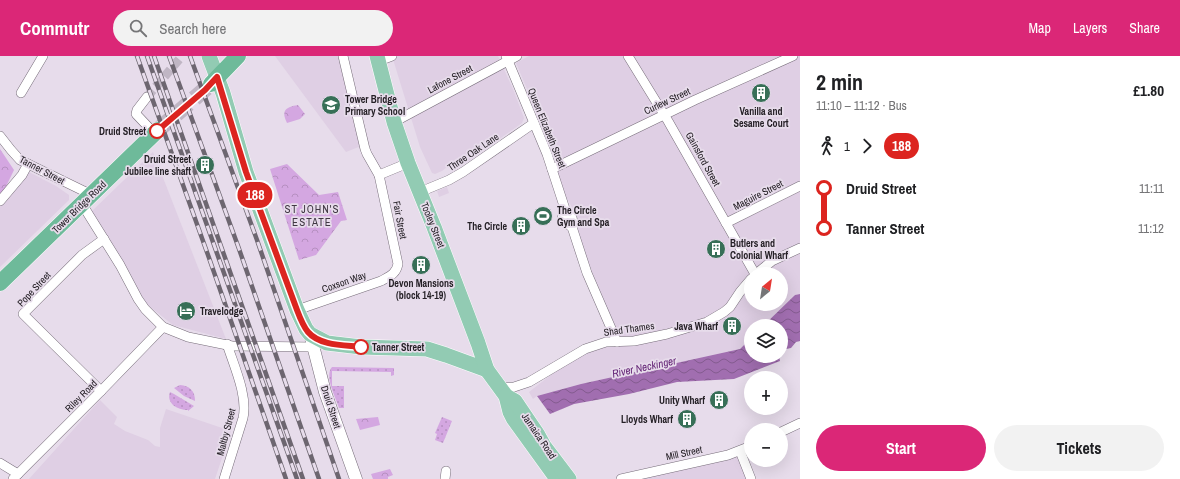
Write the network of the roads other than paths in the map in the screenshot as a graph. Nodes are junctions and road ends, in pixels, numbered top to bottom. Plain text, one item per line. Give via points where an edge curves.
1 (43, 56) edge
2 (209, 56) edge
3 (238, 56) edge
4 (343, 56) edge
5 (517, 56) edge
6 (628, 56) edge
7 (793, 56) edge
8 (383, 58) edge
9 (507, 58) edge
10 (214, 80) junction
11 (21, 93) dead end
12 (147, 98) tunnel mouth
13 (665, 114) junction
14 (394, 122) junction
15 (534, 123) junction
16 (156, 132) joint
17 (0, 136) edge
18 (408, 163) junction
19 (28, 164) junction
20 (552, 169) junction
21 (380, 175) junction
22 (800, 186) edge
23 (420, 192) junction
24 (87, 199) junction
25 (0, 201) edge
26 (726, 223) junction
27 (104, 239) junction
28 (800, 248) edge
29 (751, 267) edge
30 (764, 267) edge
31 (397, 270) joint
32 (0, 283) edge
33 (744, 287) edge
34 (297, 310) junction
35 (163, 327) junction
36 (312, 341) junction
37 (617, 342) junction
38 (227, 344) junction
39 (487, 370) junction
40 (101, 391) junction
41 (504, 392) junction
42 (800, 423) edge
43 (788, 429) edge
44 (744, 449) edge
45 (740, 451) junction
46 (0, 463) edge
47 (16, 477) edge
48 (224, 479) edge
49 (356, 479) edge
50 (558, 479) edge
51 (570, 479) edge
52 (621, 479) edge
53 (751, 479) edge

1 - 11 street
2 - 10 main road
3 - 10 highway
4 - 21 street, Fair Street via 365,149
5 - 9 street, Lafone Street
6 - 13 street, Gainsford Street
7 - 13 street, Curlew Street
8 - 14 main road, Tooley Street
9 - 14 street, Lafone Street
9 - 15 street, Queen Elizabeth Street
10 - 34 main road
12 - 16 street via 136,114
13 - 20 street, Curlew Street
13 - 26 street, Gainsford Street
14 - 18 main road, Tooley Street
15 - 20 street, Queen Elizabeth Street
15 - 23 street, Three Oak Lane via 463,172
16 - 24 highway, Tower Bridge Road
17 - 19 street, Tanner Street via 16,156
18 - 21 street
18 - 23 main road, Tooley Street
19 - 24 street, Tanner Street
19 - 25 street
20 - 37 street, Queen Elizabeth Street via 565,209 562,218 572,227 587,272
21 - 31 street, Fair Street via 398,264
22 - 26 street, Maguire Street
23 - 39 main road, Tooley Street
24 - 27 street
24 - 32 highway, Tower Bridge Road
26 - 29 street, Gainsford Street
27 - 35 street via 138,299
27 - 40 street, Pope Street via 82,255 23,314
28 - 30 street
31 - 34 street, Coxson Way via 381,281
33 - 37 street, Shad Thames via 730,307 706,322 667,334
34 - 36 main road
35 - 38 street via 188,337
35 - 40 street, Riley Road
36 - 38 street via 232,346
36 - 39 main road via 361,347 427,349
36 - 49 street, Druid Street via 325,392
37 - 41 street, Shad Thames via 606,342 585,349 529,382
38 - 48 street, Maltby Street via 245,408
39 - 41 main road, Tooley Street
40 - 47 street, Riley Road
41 - 50 main road, Jamaica Road via 513,418
41 - 51 main road, Jamaica Road via 515,401 544,446
42 - 43 street
44 - 45 street, Mill Street
45 - 52 street, Mill Street
45 - 53 street
46 - 47 street

